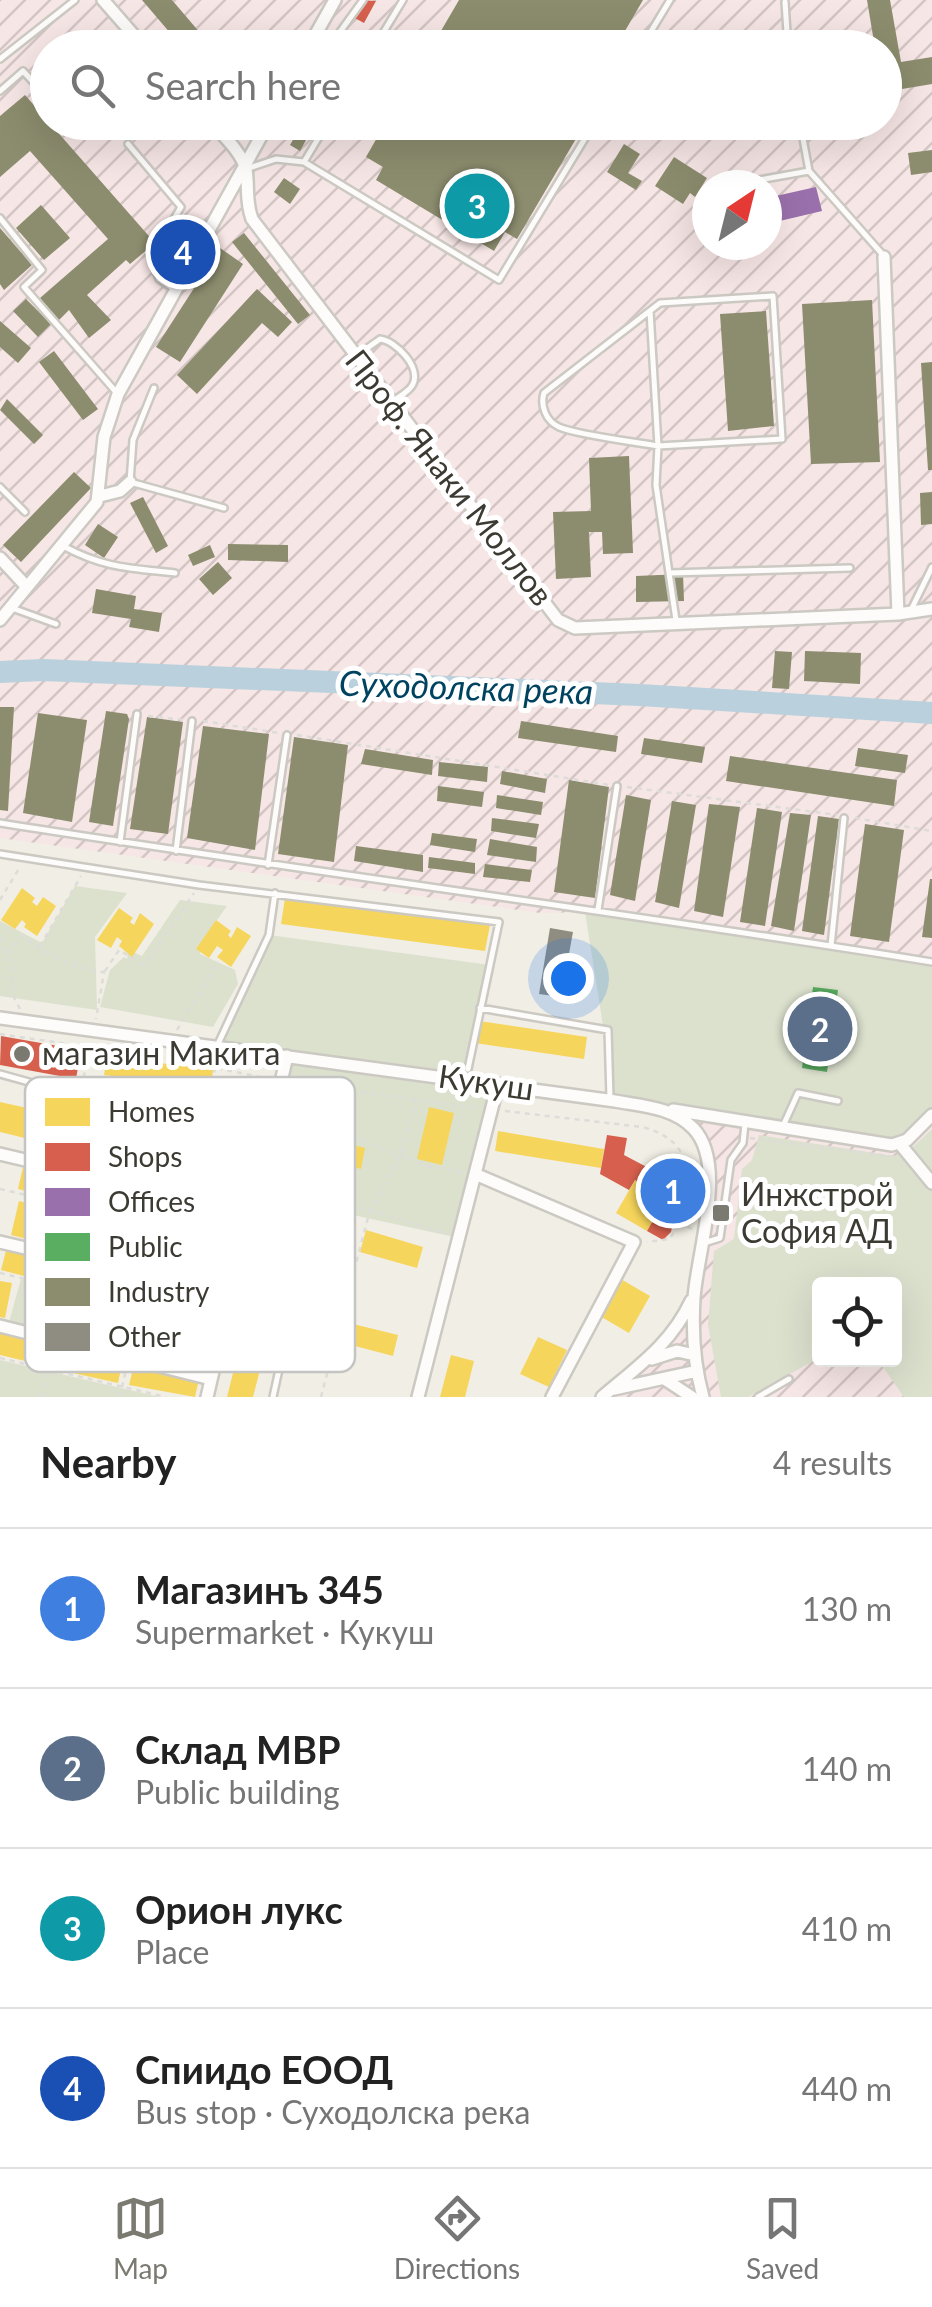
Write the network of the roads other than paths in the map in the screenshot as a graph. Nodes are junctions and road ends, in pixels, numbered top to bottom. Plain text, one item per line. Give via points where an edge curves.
1 (75, 0) edge
2 (103, 0) edge
3 (335, 0) edge
4 (363, 0) edge
5 (404, 0) edge
6 (670, 0) edge
7 (785, 2) edge
8 (37, 30) edge
9 (127, 30) edge
10 (318, 30) edge
11 (341, 30) edge
12 (385, 30) edge
13 (652, 30) edge
14 (787, 30) edge
15 (30, 35) edge
16 (0, 59) edge
17 (30, 79) edge
18 (0, 91) edge
19 (227, 140) edge
20 (260, 140) edge
21 (317, 140) edge
22 (584, 140) edge
23 (803, 140) edge
24 (128, 144) dead end
25 (304, 162) junction
26 (246, 169) junction
27 (809, 170) junction
28 (782, 176) edge
29 (0, 218) edge
30 (884, 257) joint
31 (174, 290) junction
32 (650, 311) junction
33 (355, 356) junction
34 (154, 388) dead end
35 (118, 394) junction
36 (391, 403) junction
37 (658, 446) junction
38 (130, 482) junction
39 (0, 487) edge
40 (100, 496) junction
41 (224, 508) dead end
42 (25, 512) dead end
43 (60, 544) junction
44 (0, 558) edge
45 (932, 567) edge
46 (850, 568) dead end
47 (174, 572) dead end
48 (669, 572) junction
49 (26, 586) junction
50 (9, 606) junction
51 (932, 609) edge
52 (911, 610) junction
53 (898, 614) junction
54 (0, 620) edge
55 (677, 623) junction
56 (56, 624) dead end
57 (137, 714) road end
58 (192, 721) road end
59 (286, 735) road end
60 (616, 786) road end
61 (844, 818) road end
62 (0, 823) edge
63 (120, 842) junction
64 (176, 851) junction
65 (0, 854) edge
66 (268, 865) junction
67 (275, 893) junction
68 (598, 910) junction
69 (831, 946) junction
70 (932, 962) edge
71 (480, 1008) junction
72 (0, 1018) edge
73 (216, 1046) junction
74 (287, 1056) junction
75 (468, 1069) dead end
76 (0, 1074) edge
77 (282, 1077) edge
78 (25, 1081) edge
79 (498, 1084) junction
80 (610, 1101) junction
81 (838, 1101) dead end
82 (658, 1108) junction
83 (932, 1115) edge
84 (746, 1120) junction
85 (783, 1126) junction
86 (903, 1147) junction
87 (475, 1174) junction
88 (932, 1184) edge
89 (704, 1238) junction
90 (0, 1242) edge
91 (25, 1248) edge
92 (694, 1292) junction
93 (0, 1326) edge
94 (25, 1332) edge
95 (695, 1354) junction
96 (644, 1362) junction
97 (697, 1371) junction
98 (184, 1372) edge
99 (213, 1372) edge
100 (278, 1372) edge
101 (211, 1379) junction
102 (666, 1380) junction
103 (789, 1380) dead end
104 (608, 1395) edge
105 (207, 1397) edge
106 (272, 1397) edge
107 (418, 1397) edge
108 (552, 1397) edge
109 (692, 1397) edge
110 (703, 1397) edge
111 (758, 1397) edge

1 - 8 lane
2 - 9 street
3 - 10 street
4 - 11 lane
5 - 12 lane
6 - 13 lane
7 - 14 lane
15 - 16 lane
17 - 18 lane via 23,71
19 - 26 street
20 - 26 street
21 - 25 lane
22 - 25 lane via 499,280
23 - 27 lane
24 - 31 lane via 181,207 151,258 159,279
25 - 26 lane via 276,159
26 - 31 street
26 - 33 street, Проф. Янаки Моллов via 252,219
27 - 28 lane
27 - 30 lane
29 - 35 lane via 42,270 24,287
30 - 53 street
31 - 35 street
32 - 37 lane
32 - 37 lane via 544,393 541,403 558,427
32 - 37 lane via 660,303 772,296 782,439
33 - 36 street, Проф. Янаки Моллов
33 - 36 lane via 380,339 398,346 415,380
34 - 38 lane via 133,440
35 - 40 street via 104,438
36 - 55 street, Проф. Янаки Моллов via 558,620 576,628
37 - 48 lane via 656,484
38 - 40 street
38 - 41 lane
39 - 42 lane
40 - 43 street
43 - 47 lane via 105,564
43 - 49 street
44 - 49 street
45 - 52 lane
46 - 48 lane
48 - 55 lane
49 - 50 street
50 - 54 street
50 - 56 lane
51 - 52 street, Проф. Янаки Моллов
52 - 53 street, Проф. Янаки Моллов
53 - 55 street, Проф. Янаки Моллов
57 - 63 lane
58 - 64 lane
59 - 66 lane
60 - 68 lane
61 - 69 lane
62 - 63 lane
63 - 64 lane
64 - 66 lane
65 - 67 lane
66 - 68 lane
67 - 71 lane via 500,922
67 - 73 lane via 269,935
68 - 69 lane
69 - 70 lane
71 - 75 lane
71 - 80 lane via 608,1030
72 - 73 street, Кукуш
73 - 74 street, Кукуш
74 - 77 street
74 - 79 street, Кукуш
76 - 78 lane
79 - 80 street, Кукуш
79 - 87 street
80 - 82 street, Кукуш
81 - 85 lane via 798,1093
82 - 84 street
82 - 89 street, Кукуш via 694,1128 710,1158
83 - 86 street
84 - 85 street
84 - 89 lane via 731,1160 720,1238
85 - 86 street
86 - 88 street
87 - 107 street
87 - 108 street via 634,1242
89 - 92 street, Кукуш
90 - 91 street
92 - 95 street, Кукуш
92 - 96 street via 676,1330
93 - 94 street
95 - 96 street via 677,1351
95 - 97 street, Кукуш
96 - 104 street
97 - 102 street
97 - 110 street, Кукуш
98 - 101 street
99 - 101 street
100 - 106 lane
101 - 105 street
102 - 104 street
102 - 109 street
103 - 111 lane

